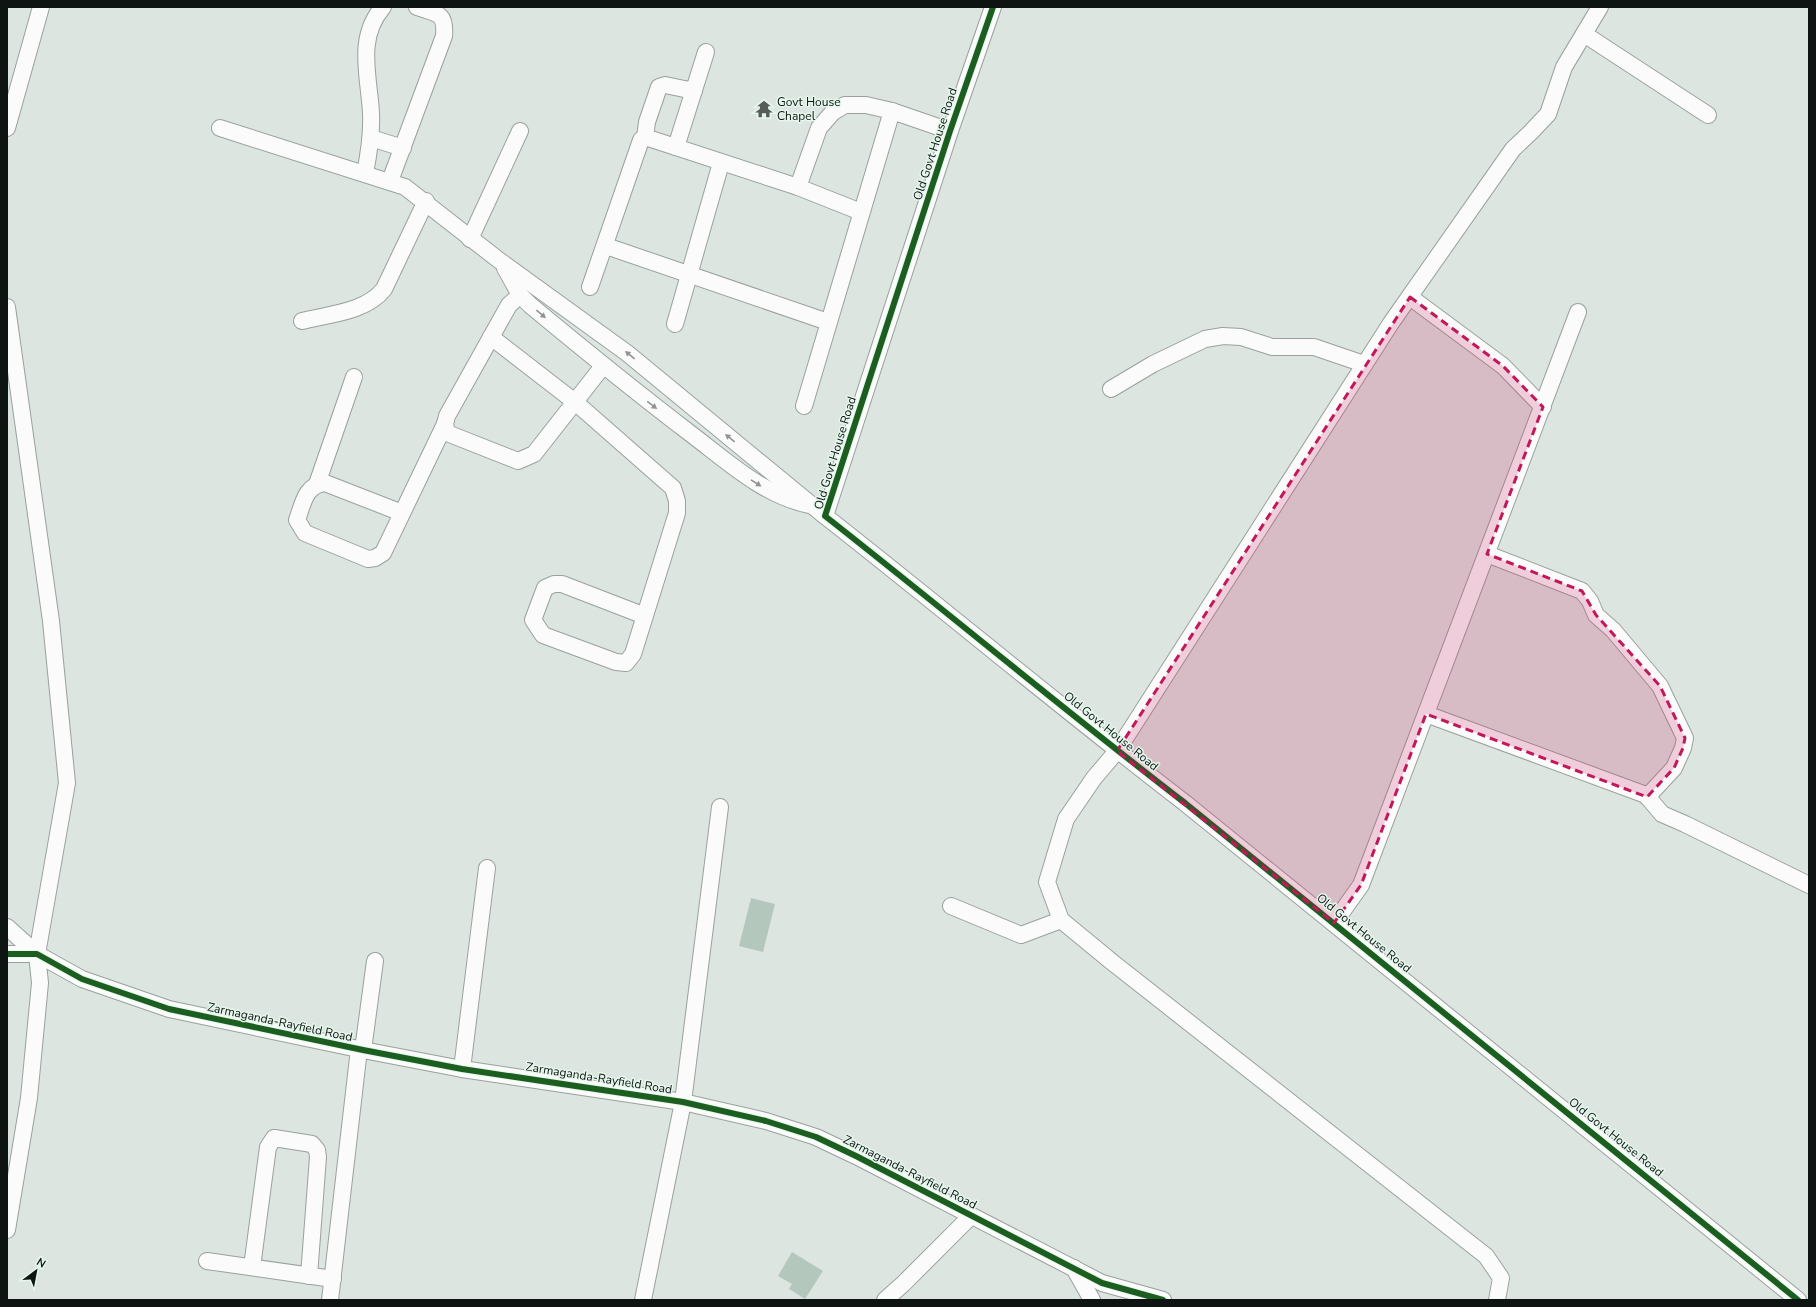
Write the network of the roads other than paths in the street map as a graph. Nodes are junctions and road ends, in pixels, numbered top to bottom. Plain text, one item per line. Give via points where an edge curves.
1 (41, 7) edge
2 (383, 7) edge
3 (417, 7) edge
4 (450, 7) edge
5 (993, 7) edge
6 (1600, 7) edge
7 (445, 23) junction
8 (1584, 34) junction
9 (706, 52) dead end
10 (694, 91) junction
11 (892, 111) junction
12 (1708, 116) dead end
13 (7, 128) edge
14 (220, 128) dead end
15 (520, 131) dead end
16 (950, 131) junction
17 (645, 137) junction
18 (371, 138) junction
19 (676, 147) junction
20 (403, 148) junction
21 (721, 162) junction
22 (365, 173) junction
23 (390, 181) junction
24 (798, 187) junction
25 (426, 201) junction
26 (861, 212) junction
27 (470, 239) junction
28 (606, 246) junction
29 (500, 261) junction
30 (689, 274) junction
31 (590, 287) dead end
32 (520, 295) junction
33 (1410, 297) junction
34 (7, 307) edge
35 (1578, 312) dead end
36 (302, 322) dead end
37 (828, 322) junction
38 (675, 324) dead end
39 (491, 338) junction
40 (1364, 364) junction
41 (602, 366) junction
42 (648, 371) junction
43 (354, 377) dead end
44 (1111, 389) dead end
45 (633, 390) junction
46 (575, 402) junction
47 (804, 406) dead end
48 (1543, 407) junction
49 (446, 424) junction
50 (317, 484) junction
51 (820, 512) junction
52 (402, 513) junction
53 (1487, 554) junction
54 (645, 616) junction
55 (1426, 714) junction
56 (1117, 751) junction
57 (1647, 797) junction
58 (720, 807) dead end
59 (487, 868) dead end
60 (1809, 885) edge
61 (951, 906) dead end
62 (1061, 920) junction
63 (1334, 923) junction
64 (7, 927) edge
65 (7, 954) edge
66 (37, 954) junction
67 (375, 961) dead end
68 (361, 1050) junction
69 (462, 1069) junction
70 (683, 1102) junction
71 (971, 1216) junction
72 (7, 1230) edge
73 (207, 1261) dead end
74 (252, 1268) junction
75 (1074, 1268) junction
76 (309, 1276) junction
77 (333, 1279) junction
78 (330, 1300) edge
79 (643, 1300) edge
80 (885, 1300) edge
81 (1092, 1300) edge
82 (1163, 1300) edge
83 (1497, 1300) edge
84 (1798, 1300) edge

1 - 13 street
2 - 18 street via 374,20 365,59
3 - 7 street via 439,14
4 - 7 street
5 - 16 street, Old Govt House Road
6 - 8 street
7 - 20 street via 444,36
8 - 12 street
8 - 33 street via 1564,67 1548,114 1513,149
9 - 10 street
10 - 17 street via 665,85 659,87 647,122
10 - 19 street
11 - 16 street
11 - 24 street via 866,105 845,105 833,112 819,128
11 - 26 street
14 - 22 street
15 - 27 street
16 - 51 street, Old Govt House Road
17 - 19 street
17 - 28 street via 641,140
18 - 20 street
18 - 22 street
19 - 21 street
20 - 23 street
21 - 24 street
21 - 30 street
22 - 23 street
23 - 25 street via 405,187
24 - 26 street
25 - 27 street
25 - 36 street via 384,289 377,298 364,306
26 - 37 street
27 - 29 street
28 - 30 street
28 - 31 street
29 - 32 street
42 -> 29 street
30 - 37 street
30 - 38 street
32 - 39 street via 509,306
32 -> 41 street
33 - 40 street
33 - 48 street via 1503,366
34 - 66 street via 51,621 67,783
35 - 48 street
37 - 47 street
39 - 46 street
39 - 49 street via 447,416
40 - 44 street via 1314,347 1272,346 1241,337 1223,336 1204,339
40 - 56 street
41 - 45 street
41 - 46 street
42 - 45 street
51 -> 42 street
43 - 50 street
45 -> 51 street via 755,482 790,501
46 - 49 street via 534,454 518,460 447,433
46 - 54 street via 673,488 677,513
48 - 53 street
49 - 52 street
50 - 52 street via 325,483
50 - 52 street via 309,489 297,520 300,528 305,533 368,559 383,553
51 - 56 street, Old Govt House Road
53 - 55 street
53 - 57 street via 1582,591 1596,615 1613,630 1660,686 1685,738 1674,768
54 - 54 street via 633,654 626,663 616,662 544,635 533,620 545,588 554,584 562,584
55 - 57 street
55 - 63 street via 1361,885
56 - 62 street via 1094,778 1066,819 1047,882
56 - 63 street, Old Govt House Road
57 - 60 street via 1662,814
58 - 70 street
59 - 69 street
61 - 62 street via 1021,935
62 - 83 street via 1486,1256 1501,1278
63 - 84 street, Old Govt House Road
64 - 66 street
65 - 66 street, Zarmaganda-Rayfield Road
66 - 68 street, Zarmaganda-Rayfield Road via 82,979 169,1009
66 - 72 street via 40,983 29,1098
67 - 68 street
68 - 69 street, Zarmaganda-Rayfield Road
68 - 77 street
69 - 70 street, Zarmaganda-Rayfield Road
70 - 71 street, Zarmaganda-Rayfield Road via 766,1121 816,1137
70 - 79 street
71 - 75 street, Zarmaganda-Rayfield Road
71 - 80 street
73 - 74 street
74 - 76 street
74 - 76 street via 268,1147 274,1138 312,1144 318,1157
75 - 81 street
75 - 82 street, Zarmaganda-Rayfield Road via 1102,1283
76 - 77 street
77 - 78 street

